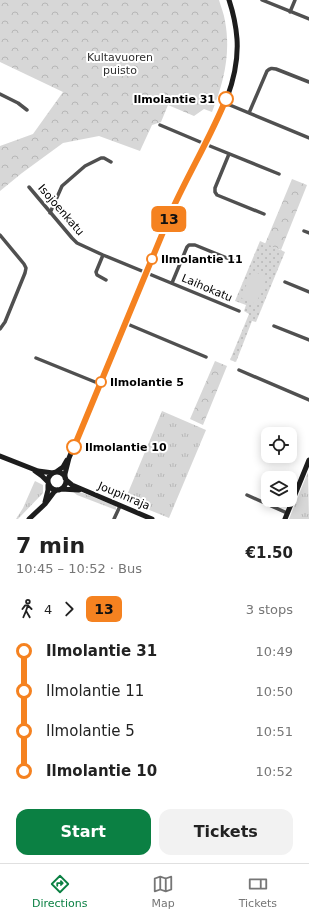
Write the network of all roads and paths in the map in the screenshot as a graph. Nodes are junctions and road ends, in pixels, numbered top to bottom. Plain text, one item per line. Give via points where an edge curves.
1 (229, 0) edge
2 (262, 0) edge
3 (295, 0) edge
4 (290, 12) junction
5 (309, 19) edge
6 (309, 82) edge
7 (0, 94) edge
8 (225, 103) junction
9 (27, 110) dead end
10 (249, 113) junction
11 (160, 125) dead end
12 (309, 138) edge
13 (205, 144) junction
14 (229, 154) junction
15 (112, 162) dead end
16 (279, 174) dead end
17 (29, 187) dead end
18 (50, 213) junction
19 (264, 214) dead end
20 (304, 231) dead end
21 (309, 233) edge
22 (0, 236) edge
23 (103, 255) junction
24 (239, 263) dead end
25 (146, 272) junction
26 (106, 280) dead end
27 (285, 282) dead end
28 (172, 283) junction
29 (309, 292) edge
30 (239, 311) dead end
31 (125, 323) junction
32 (274, 326) dead end
33 (0, 329) edge
34 (309, 340) edge
35 (206, 357) dead end
36 (36, 358) dead end
37 (238, 370) dead end
38 (100, 384) junction
39 (309, 400) edge
40 (0, 456) edge
41 (69, 458) junction
42 (309, 460) edge
43 (30, 468) junction
44 (54, 472) junction
45 (66, 479) junction
46 (48, 483) junction
47 (59, 490) junction
48 (88, 492) junction
49 (247, 496) dead end
50 (45, 504) junction
51 (120, 506) junction
52 (287, 513) junction
53 (29, 519) edge
54 (114, 519) edge
55 (152, 519) edge
56 (285, 519) edge

1 - 8 street via 237,40 234,71
2 - 4 street
3 - 4 street
4 - 5 street
6 - 10 street via 276,69 269,69
7 - 9 street
8 - 10 street
8 - 13 street
10 - 12 street
11 - 13 street
13 - 14 street
13 - 25 street via 173,208
14 - 16 street
14 - 19 street via 215,192
15 - 18 street via 101,158 85,166 62,186
17 - 18 street, Isojoenkatu
18 - 23 street, Isojoenkatu via 77,243
20 - 21 street
22 - 33 street via 26,268
23 - 25 street, Isojoenkatu
23 - 26 street via 96,272
24 - 28 street via 190,245
25 - 28 street, Laihokatu
25 - 31 street
27 - 29 street
28 - 30 street, Laihokatu
31 - 35 street
31 - 38 street
32 - 34 street
36 - 38 street
37 - 39 street
38 - 41 street
40 - 43 street
41 - 44 street via 63,467
41 - 45 street
42 - 52 street
43 - 44 street
43 - 46 street
44 - 45 street via 62,474
44 - 46 street via 49,476
45 - 47 street via 65,485
45 - 48 street, Joupinraja via 72,485
46 - 47 street via 52,489
46 - 50 street
47 - 48 street, Joupinraja
47 - 50 street via 54,492
48 - 51 street, Joupinraja
49 - 52 street
50 - 53 street
51 - 54 street
51 - 55 street, Joupinraja
52 - 56 street

